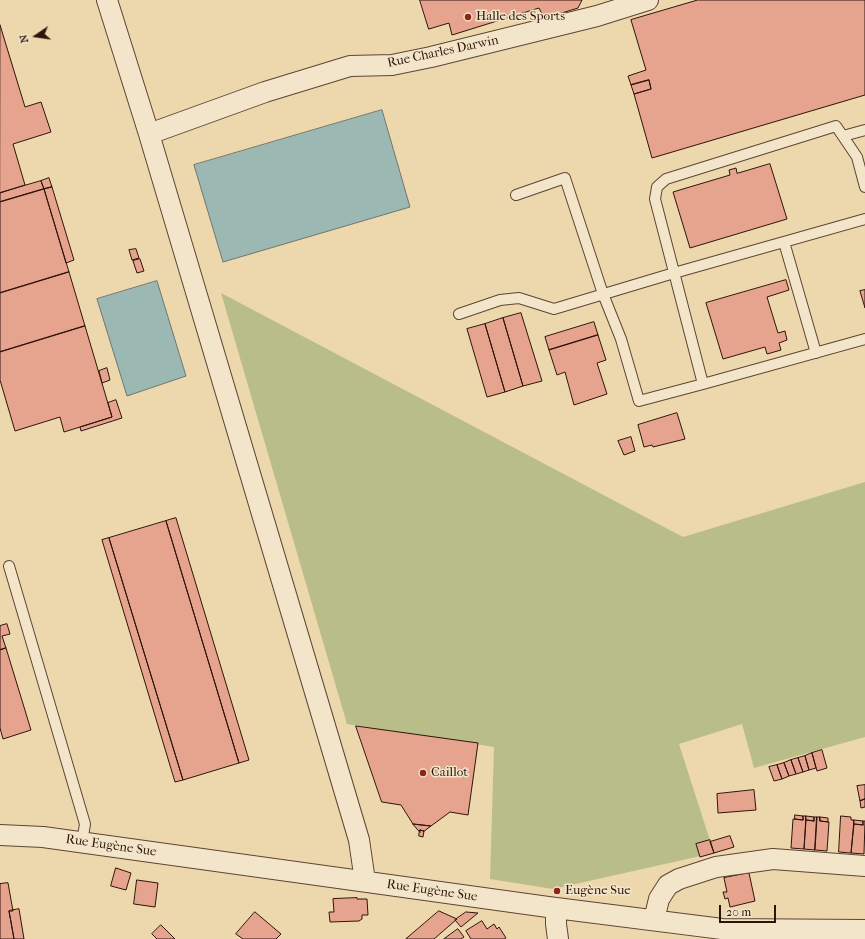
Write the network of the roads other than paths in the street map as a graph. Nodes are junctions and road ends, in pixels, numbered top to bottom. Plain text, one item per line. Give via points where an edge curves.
1 (107, 0) edge
2 (648, 0) edge
3 (594, 8) edge
4 (865, 130) edge
5 (149, 134) junction
6 (843, 136) junction
7 (865, 187) edge
8 (516, 195) dead end
9 (865, 220) edge
10 (784, 242) junction
11 (674, 273) junction
12 (603, 294) junction
13 (459, 314) dead end
14 (865, 339) edge
15 (816, 353) junction
16 (703, 384) junction
17 (9, 566) dead end
18 (0, 835) edge
19 (82, 842) junction
20 (865, 866) edge
21 (365, 881) junction
22 (556, 908) junction
23 (654, 920) junction
24 (865, 930) edge
25 (558, 939) edge

1 - 5 street
2 - 3 street, Rue Charles Darwin
3 - 5 street, Rue Charles Darwin via 415,60 392,65 350,66 265,92
4 - 6 lane
5 - 21 street via 359,840
6 - 7 lane via 857,157
6 - 11 lane via 836,126 666,179 657,187 655,199
8 - 12 lane via 565,178
9 - 10 lane
10 - 11 lane
10 - 15 lane
11 - 12 lane
11 - 16 lane
12 - 13 lane via 554,309 518,298 500,300
12 - 16 lane via 621,339 639,402
14 - 15 lane
15 - 16 lane
17 - 19 lane via 85,824
18 - 19 street, Rue Eugène Sue
19 - 21 street, Rue Eugène Sue
20 - 23 street via 773,859 716,867 668,884 659,899
21 - 22 street, Rue Eugène Sue
22 - 23 street, Rue Eugène Sue
22 - 25 street
23 - 24 street, Rue Eugène Sue via 722,929

